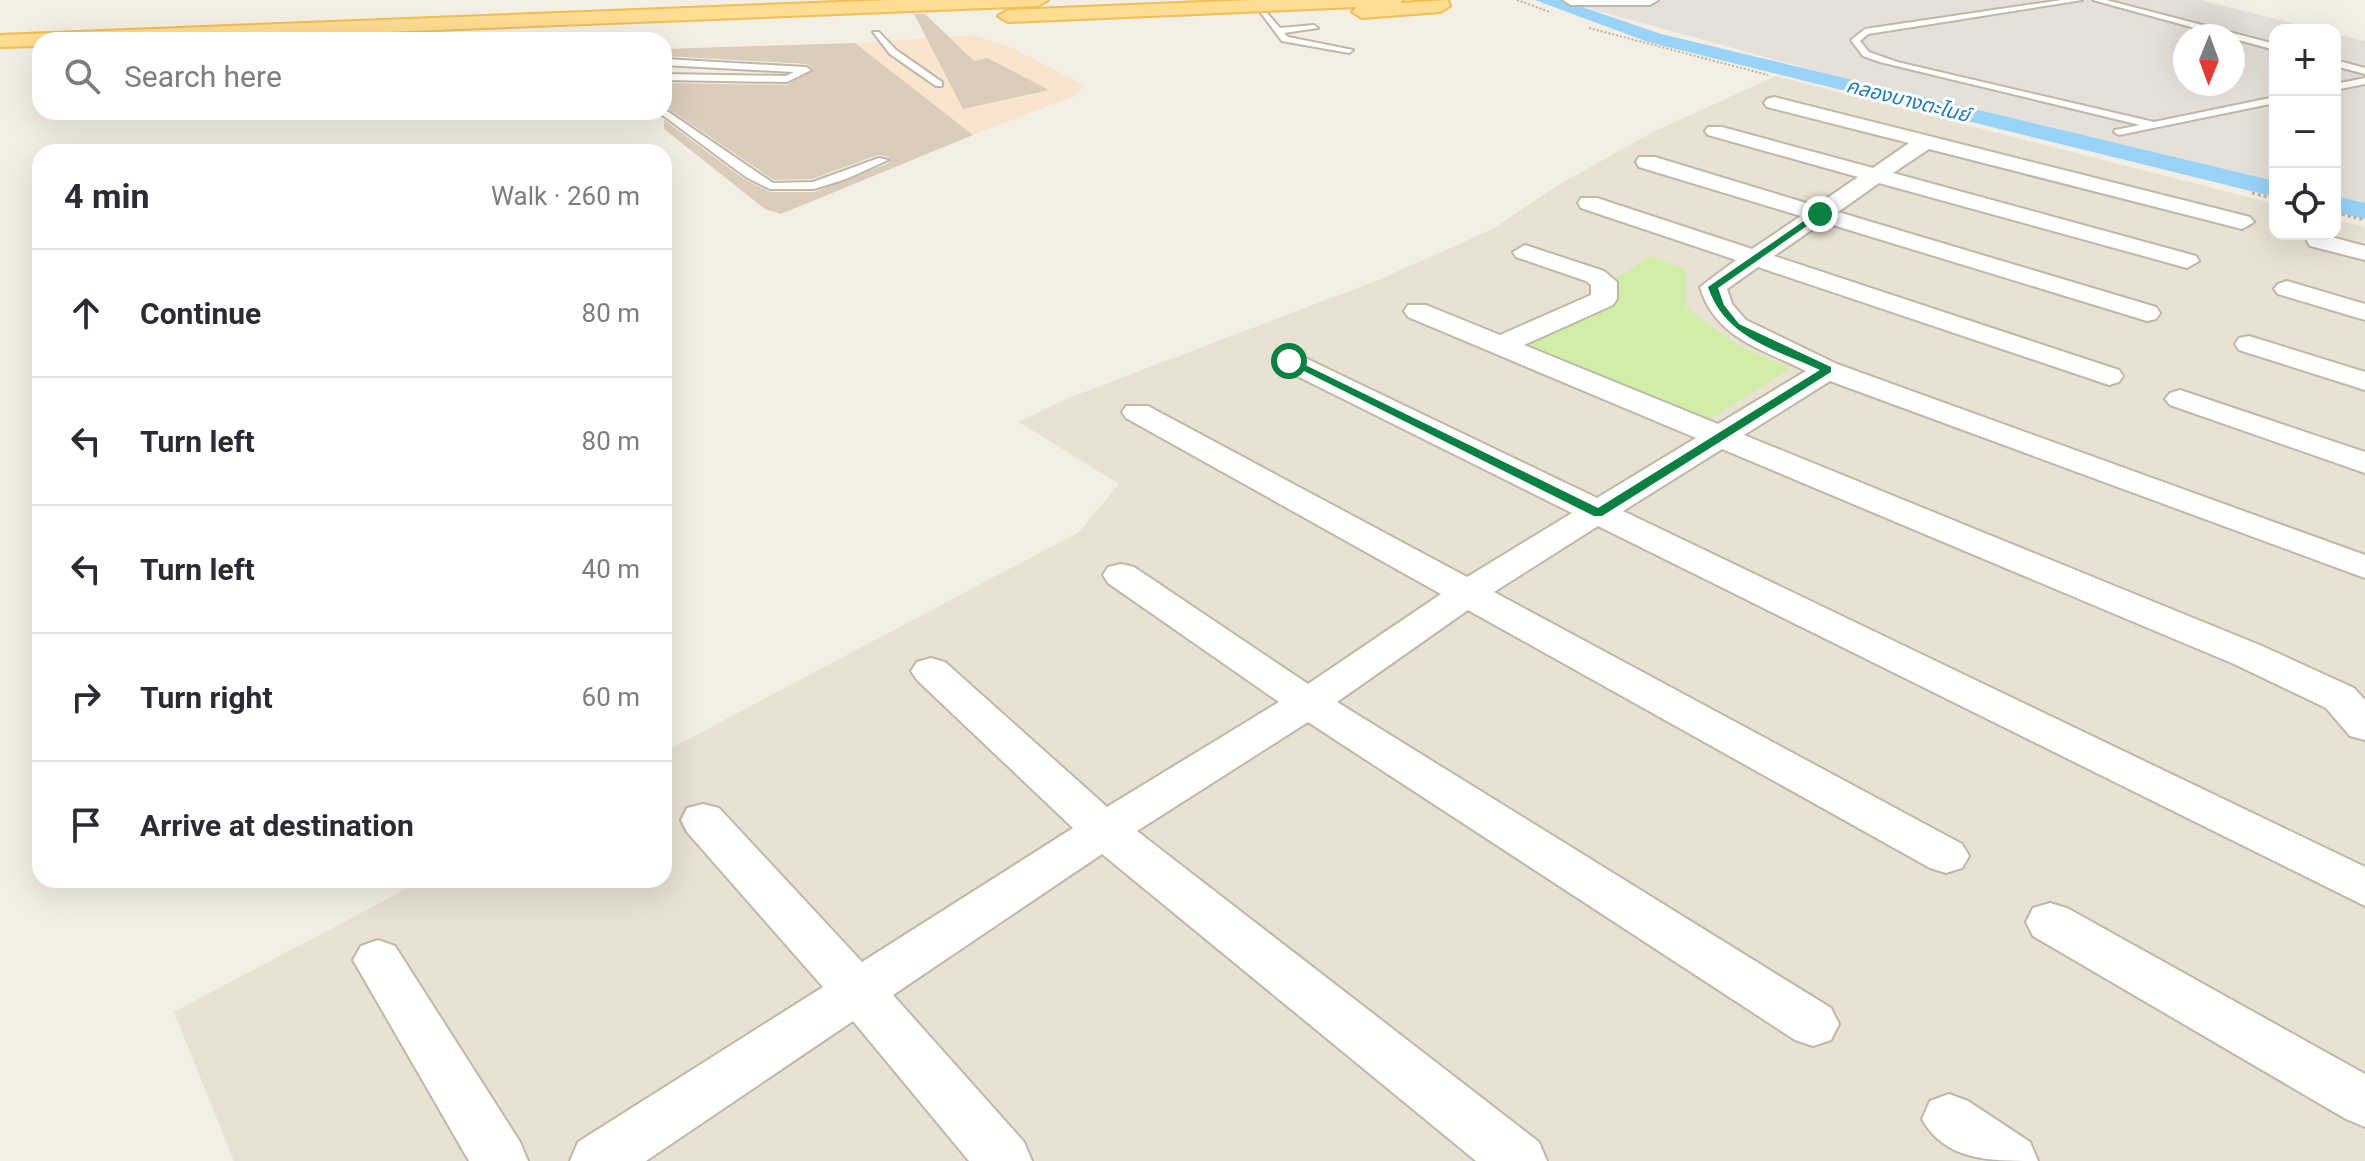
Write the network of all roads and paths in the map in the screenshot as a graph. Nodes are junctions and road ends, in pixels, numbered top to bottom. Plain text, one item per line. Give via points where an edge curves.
1 (745, 0) edge
2 (1038, 0) edge
3 (1403, 0) edge
4 (1434, 0) edge
5 (1571, 0) edge
6 (1650, 0) edge
7 (2078, 0) edge
8 (2097, 0) edge
9 (789, 5) edge
10 (1389, 6) edge
11 (1271, 23) junction
12 (2188, 24) edge
13 (1314, 28) dead end
14 (812, 29) dead end
15 (985, 29) dead end
16 (863, 31) junction
17 (409, 32) edge
18 (907, 33) dead end
19 (2245, 39) edge
20 (32, 40) edge
21 (0, 41) edge
22 (2269, 45) edge
23 (1349, 50) dead end
24 (32, 56) edge
25 (0, 58) edge
26 (672, 62) edge
27 (727, 64) junction
28 (2341, 65) edge
29 (2365, 71) edge
30 (672, 77) edge
31 (714, 79) junction
32 (2365, 81) edge
33 (939, 84) dead end
34 (2341, 86) edge
35 (2269, 101) edge
36 (1774, 103) dead end
37 (672, 118) edge
38 (2154, 125) junction
39 (1715, 131) dead end
40 (2119, 132) dead end
41 (1926, 141) junction
42 (883, 160) dead end
43 (1647, 162) dead end
44 (1876, 175) junction
45 (1589, 203) dead end
46 (1820, 214) junction
47 (2341, 214) edge
48 (2365, 220) edge
49 (2242, 222) dead end
50 (2319, 241) dead end
51 (1525, 252) dead end
52 (2365, 253) edge
53 (1755, 258) junction
54 (2187, 261) dead end
55 (2287, 289) dead end
56 (1417, 311) dead end
57 (2365, 312) edge
58 (2147, 313) dead end
59 (2249, 344) dead end
60 (1499, 346) junction
61 (1289, 361) dead end
62 (1827, 370) junction
63 (2109, 376) dead end
64 (2365, 381) edge
65 (2180, 399) dead end
66 (1137, 412) dead end
67 (1718, 438) junction
68 (2365, 463) edge
69 (1598, 513) junction
70 (2365, 567) edge
71 (1121, 575) dead end
72 (1469, 592) junction
73 (931, 671) dead end
74 (1308, 703) junction
75 (2365, 726) edge
76 (703, 820) dead end
77 (1104, 830) junction
78 (1946, 856) dead end
79 (2365, 888) edge
80 (2050, 922) dead end
81 (378, 960) dead end
82 (859, 992) junction
83 (1813, 1024) dead end
84 (2365, 1102) edge
85 (1949, 1119) dead end
86 (500, 1161) edge
87 (598, 1161) edge
88 (1004, 1161) edge
89 (1519, 1161) edge
90 (2010, 1161) edge

1 - 17 main road
2 - 9 main road
3 - 10 main road via 1412,5
4 - 10 main road via 1440,6
5 - 6 street
7 - 38 lane via 1942,18 1865,32 1855,40 1868,56 1895,64
8 - 12 lane
9 - 17 main road
10 - 11 main road
10 - 16 main road via 1188,9
11 - 13 lane
11 - 15 main road
11 - 23 lane via 1294,43
14 - 16 main road
16 - 17 main road
16 - 18 main road
16 - 33 lane
19 - 22 lane
20 - 21 main road
24 - 25 main road
26 - 27 lane
27 - 31 lane
27 - 31 lane via 806,70 787,79
28 - 29 lane
30 - 31 lane
32 - 34 lane
35 - 38 lane
36 - 41 street
37 - 42 lane via 767,186 827,182
38 - 40 lane
39 - 44 street
41 - 44 street
41 - 49 street
43 - 46 street
44 - 46 street
44 - 54 street
45 - 53 street
46 - 53 street
46 - 58 street
47 - 48 path
50 - 52 street
51 - 60 street via 1595,276 1604,282 1604,299
53 - 62 street via 1713,287 1719,306 1736,326
53 - 63 street
55 - 57 street
56 - 60 street
59 - 64 street
60 - 67 street
61 - 69 street
62 - 67 street
62 - 70 street
65 - 68 street
66 - 72 street
67 - 69 street
67 - 75 street via 2248,655 2340,698
69 - 72 street
69 - 79 street
71 - 74 street
72 - 74 street
72 - 78 street
73 - 77 street
74 - 77 street
74 - 83 street
76 - 82 street
77 - 82 street
77 - 89 street
80 - 84 street
81 - 86 street
82 - 87 street
82 - 88 street
85 - 90 street

